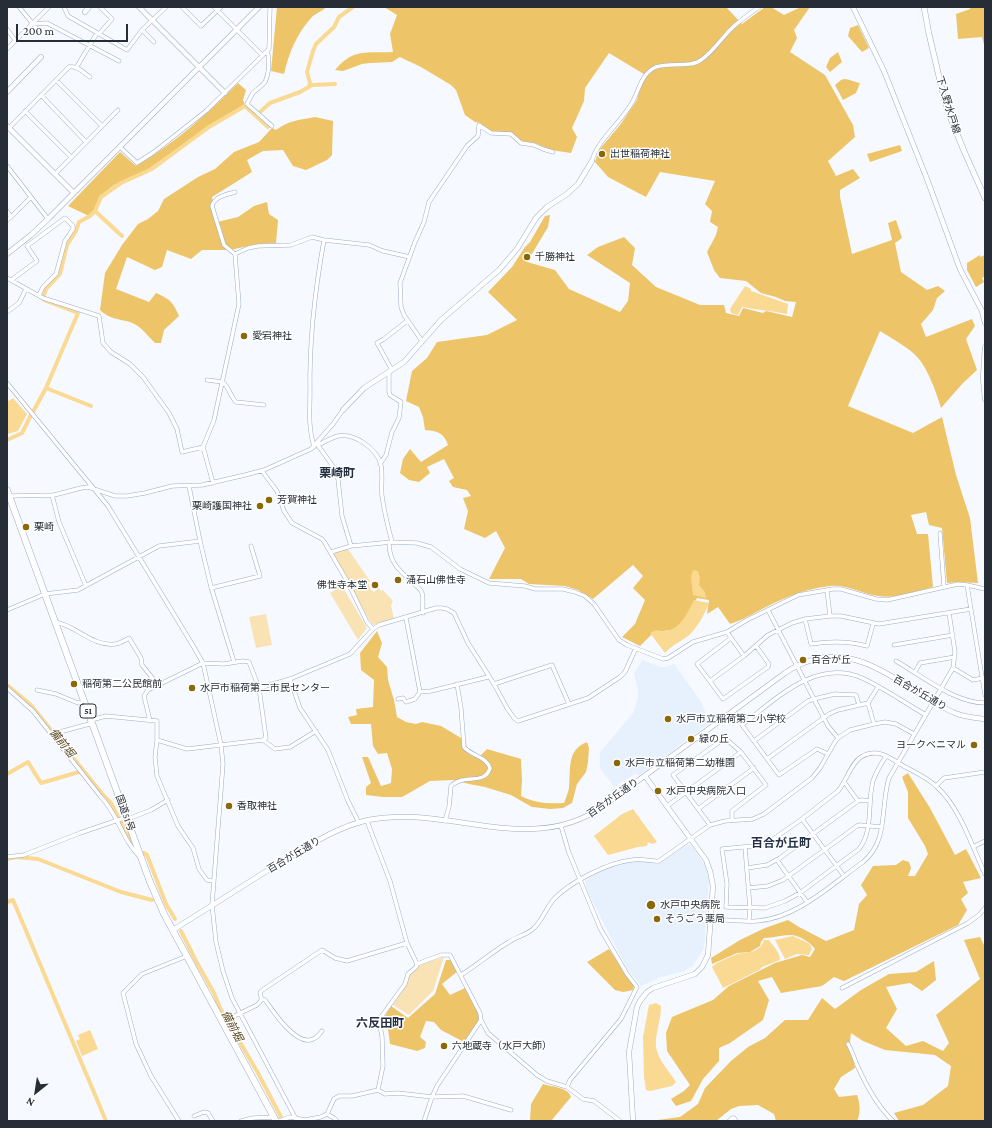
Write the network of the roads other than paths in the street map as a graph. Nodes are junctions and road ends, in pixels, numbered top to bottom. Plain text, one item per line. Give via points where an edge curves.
1 (19, 7) edge
2 (49, 7) edge
3 (64, 7) edge
4 (89, 7) edge
5 (100, 7) edge
6 (139, 7) edge
7 (166, 7) edge
8 (182, 7) edge
9 (214, 7) edge
10 (260, 7) edge
11 (270, 7) edge
12 (759, 7) edge
13 (853, 7) edge
14 (924, 7) edge
15 (219, 9) edge
16 (85, 12) dead end
17 (152, 20) junction
18 (31, 24) junction
19 (7, 29) edge
20 (38, 30) dead end
21 (142, 30) junction
22 (237, 30) junction
23 (98, 33) junction
24 (15, 40) junction
25 (154, 42) dead end
26 (89, 46) junction
27 (7, 49) edge
28 (267, 51) junction
29 (262, 55) junction
30 (41, 57) dead end
31 (119, 61) dead end
32 (199, 67) junction
33 (76, 68) junction
34 (90, 77) dead end
35 (56, 80) junction
36 (7, 92) edge
37 (224, 92) junction
38 (41, 95) junction
39 (118, 110) dead end
40 (25, 111) junction
41 (102, 126) junction
42 (272, 126) dead end
43 (8, 127) edge
44 (86, 142) junction
45 (120, 147) junction
46 (553, 152) dead end
47 (71, 157) junction
48 (592, 161) joint
49 (7, 166) edge
50 (55, 174) junction
51 (235, 192) dead end
52 (74, 193) junction
53 (31, 197) junction
54 (985, 198) edge
55 (7, 211) edge
56 (12, 217) junction
57 (48, 219) junction
58 (7, 220) edge
59 (324, 240) junction
60 (7, 254) edge
61 (235, 254) junction
62 (410, 257) junction
63 (7, 278) edge
64 (12, 281) junction
65 (26, 289) junction
66 (39, 295) junction
67 (7, 312) edge
68 (407, 321) junction
69 (985, 323) edge
70 (422, 341) junction
71 (985, 347) edge
72 (984, 369) edge
73 (391, 371) junction
74 (207, 380) dead end
75 (223, 382) junction
76 (7, 383) edge
77 (985, 400) edge
78 (264, 405) dead end
79 (343, 410) joint
80 (316, 445) junction
81 (203, 447) junction
82 (380, 464) junction
83 (262, 471) junction
84 (213, 483) junction
85 (189, 486) junction
86 (94, 488) junction
87 (7, 490) edge
88 (52, 495) junction
89 (8, 496) edge
90 (940, 532) dead end
91 (200, 541) junction
92 (390, 542) junction
93 (252, 546) dead end
94 (351, 546) junction
95 (331, 552) junction
96 (139, 557) junction
97 (967, 585) junction
98 (86, 586) junction
99 (211, 588) junction
100 (944, 588) junction
101 (985, 589) edge
102 (827, 590) junction
103 (45, 594) junction
104 (971, 609) junction
105 (7, 610) edge
106 (768, 610) junction
107 (949, 612) junction
108 (423, 613) junction
109 (830, 616) junction
110 (406, 618) junction
111 (805, 619) junction
112 (55, 622) junction
113 (873, 624) junction
114 (373, 629) junction
115 (778, 629) junction
116 (727, 632) junction
117 (953, 634) junction
118 (731, 638) junction
119 (894, 645) dead end
120 (756, 646) junction
121 (636, 648) junction
122 (744, 656) junction
123 (955, 657) junction
124 (896, 661) dead end
125 (234, 662) junction
126 (203, 663) junction
127 (797, 666) junction
128 (953, 668) junction
129 (915, 672) junction
130 (488, 677) junction
131 (982, 678) junction
132 (290, 679) junction
133 (804, 680) junction
134 (710, 681) junction
135 (457, 684) junction
136 (494, 684) junction
137 (158, 685) junction
138 (878, 687) junction
139 (7, 688) edge
140 (259, 688) junction
141 (942, 688) junction
142 (37, 690) dead end
143 (420, 692) junction
144 (985, 695) edge
145 (398, 699) dead end
146 (814, 699) junction
147 (85, 702) junction
148 (934, 702) junction
149 (868, 703) junction
150 (985, 703) edge
151 (569, 704) junction
152 (859, 705) junction
153 (926, 715) junction
154 (823, 717) junction
155 (985, 719) edge
156 (92, 721) junction
157 (150, 721) junction
158 (874, 724) junction
159 (316, 731) junction
160 (54, 734) junction
161 (914, 734) junction
162 (838, 738) junction
163 (157, 740) junction
164 (263, 740) junction
165 (754, 741) junction
166 (221, 744) junction
167 (741, 752) junction
168 (828, 754) junction
169 (886, 756) junction
170 (767, 759) junction
171 (898, 763) junction
172 (754, 768) junction
173 (985, 772) edge
174 (645, 776) junction
175 (845, 783) junction
176 (936, 786) junction
177 (686, 792) junction
178 (168, 800) junction
179 (858, 801) junction
180 (871, 801) junction
181 (667, 806) junction
182 (698, 809) junction
183 (122, 819) junction
184 (802, 819) junction
185 (732, 820) junction
186 (367, 821) junction
187 (445, 821) junction
188 (359, 823) junction
189 (710, 825) junction
190 (562, 826) junction
191 (868, 826) junction
192 (882, 827) junction
193 (813, 834) junction
194 (691, 839) junction
195 (985, 842) edge
196 (745, 847) junction
197 (973, 847) junction
198 (825, 850) junction
199 (7, 857) edge
200 (777, 860) junction
201 (143, 861) junction
202 (836, 866) junction
203 (747, 868) junction
204 (985, 874) edge
205 (788, 876) junction
206 (844, 876) junction
207 (581, 880) junction
208 (214, 881) junction
209 (748, 888) junction
210 (800, 893) junction
211 (807, 902) junction
212 (212, 905) junction
213 (750, 908) junction
214 (985, 909) edge
215 (711, 919) junction
216 (749, 921) junction
217 (173, 930) junction
218 (407, 943) junction
219 (187, 956) junction
220 (417, 964) junction
221 (461, 975) junction
222 (842, 988) dead end
223 (262, 999) junction
224 (240, 1014) junction
225 (226, 1020) junction
226 (481, 1020) junction
227 (322, 1031) dead end
228 (848, 1044) dead end
229 (567, 1087) junction
230 (378, 1090) junction
231 (432, 1097) junction
232 (512, 1110) dead end
233 (327, 1114) junction
234 (194, 1116) dead end
235 (279, 1120) edge
236 (296, 1120) edge
237 (179, 1121) edge
238 (213, 1121) edge
239 (241, 1121) edge
240 (336, 1121) edge
241 (424, 1121) edge
242 (620, 1121) edge
243 (633, 1121) edge
244 (729, 1121) edge
245 (736, 1121) edge
246 (893, 1121) edge

1 - 18 street
2 - 18 street
3 - 23 street via 68,16
4 - 16 street
5 - 23 street via 112,19
6 - 17 street
7 - 17 street
8 - 15 street via 201,26
9 - 15 street
10 - 22 street
11 - 28 street
12 - 48 street via 734,26 700,61 661,66 648,72 623,118 599,145
13 - 69 street via 884,72 960,269 982,311
14 - 54 main road, 下入野水戸線 via 928,34 951,119
15 - 22 street
17 - 21 street
17 - 32 street
18 - 20 street
18 - 24 street
18 - 26 street via 47,23
19 - 24 street
21 - 23 street via 127,50
21 - 25 street
22 - 29 street
22 - 32 street
23 - 26 street
24 - 27 street
26 - 31 street
26 - 33 street
28 - 29 street
28 - 42 street via 269,55 265,82 252,94 247,104
29 - 37 street
30 - 36 street
32 - 37 street
32 - 45 street
33 - 34 street
33 - 35 street via 69,67
35 - 38 street
35 - 41 street
37 - 45 street via 206,111 137,163
38 - 40 street
38 - 44 street
39 - 41 street
40 - 43 street
40 - 47 street
41 - 44 street
43 - 50 street
44 - 47 street
45 - 52 street
46 - 62 street via 521,143 511,134 491,133 479,125 478,136 467,146 429,202
47 - 50 street
48 - 70 street via 575,187 536,218 517,249 499,270 451,310
49 - 53 street
50 - 52 street
51 - 61 street via 217,198 212,206 224,245
52 - 57 street
53 - 56 street
53 - 57 street
55 - 56 street
56 - 58 street
57 - 60 street
59 - 61 street via 309,237 291,245 253,247
59 - 62 street via 369,245
59 - 80 street via 310,344 308,418
61 - 75 street via 238,304
62 - 68 street via 400,283 401,307
63 - 64 street
64 - 65 street
64 - 66 street via 37,261 27,246 65,218 73,226 72,230 65,241 56,274
65 - 66 street
65 - 67 street via 19,303
66 - 81 street via 99,316 103,343 143,377 169,413 177,429 182,452
68 - 70 street
68 - 73 street via 377,343
70 - 73 street via 410,356
71 - 72 street
72 - 77 street
73 - 79 street via 372,381
73 - 82 street via 390,395 402,402 386,455
74 - 75 street
75 - 78 street via 236,402
75 - 81 street via 214,420
76 - 86 street
79 - 80 street
80 - 82 street via 338,436 358,440 369,447
80 - 83 street
80 - 94 street via 332,465 338,479 342,516
81 - 84 street
82 - 92 street via 382,496
83 - 84 street
83 - 95 street via 277,491 284,511 292,523 322,540
84 - 85 street
85 - 86 street via 172,486 127,496 115,496
85 - 91 street
86 - 88 street via 81,488
86 - 96 street
87 - 89 highway, 国道51号 / 51
88 - 89 street
88 - 98 street via 59,522
89 - 103 highway, 国道51号 / 51
90 - 100 street
91 - 96 street via 159,546
91 - 99 street
92 - 94 street
92 - 108 street via 389,553 395,564 421,591
92 - 121 street via 425,544 460,568 489,583 535,589 563,589 585,596 594,604 619,640
93 - 99 street via 260,576
94 - 95 street
95 - 114 street
96 - 98 street
96 - 126 street
97 - 100 street via 958,584
97 - 101 street
97 - 104 street
98 - 103 street via 69,592
99 - 125 street
100 - 102 street via 887,600 841,590
102 - 106 street via 798,595
102 - 109 street
103 - 105 street
103 - 112 highway, 国道51号 / 51
104 - 107 street
104 - 131 street
106 - 115 street
106 - 116 street
107 - 113 street
107 - 117 street
108 - 110 street
108 - 130 street via 442,608 454,613
109 - 111 street
109 - 113 street via 841,616
110 - 114 street
110 - 143 street
111 - 113 street via 811,644 844,641 867,646
111 - 115 street
112 - 137 street via 106,644 116,644 129,638 141,658 142,665
112 - 147 highway, 国道51号 / 51
114 - 132 street via 350,654
115 - 120 street via 768,634
115 - 127 street
116 - 118 street
116 - 121 street via 693,642 663,659
117 - 119 street
117 - 123 street
118 - 122 street
118 - 134 street via 697,664
120 - 122 street
120 - 134 street via 769,664 768,667 723,699
121 - 151 street via 620,677 588,698
122 - 134 street
123 - 128 street
123 - 129 street via 920,663
124 - 129 street
125 - 126 street
125 - 140 street via 249,662
126 - 137 street
126 - 166 street
127 - 133 street
127 - 148 street, 百合が丘通り via 826,657 853,659 877,668
127 - 174 street, 百合が丘通り
128 - 131 street via 973,680
128 - 141 street
129 - 141 street
130 - 135 street
130 - 136 street
131 - 144 street
132 - 140 street
132 - 159 street via 300,708
133 - 138 street via 840,673 862,678
133 - 146 street
133 - 165 street via 742,725
135 - 143 street
135 - 187 street via 464,747 485,760 490,768 485,776 463,779 451,786
136 - 151 street via 507,708 518,721
136 - 151 street via 552,665
137 - 157 street via 148,690 144,696
138 - 149 street
138 - 153 street
139 - 160 street
140 - 164 street via 266,738
141 - 148 street
141 - 150 street via 962,699
142 - 147 street via 78,703
143 - 145 street via 415,699 406,702 403,698
146 - 152 street via 835,694 856,695
146 - 154 street
146 - 165 street
147 - 156 highway, 国道51号 / 51
148 - 153 street
148 - 155 street, 百合が丘通り via 955,713
149 - 152 street
149 - 158 street
152 - 154 street
153 - 161 street
154 - 162 street
154 - 170 street
156 - 157 street via 106,716
156 - 160 street
156 - 183 highway, 国道51号 / 51
157 - 163 street via 157,721
158 - 161 street via 896,724
158 - 162 street via 850,730
159 - 164 street via 282,749 275,749
159 - 188 street via 328,750
160 - 183 street via 101,797
161 - 171 street
162 - 168 street
163 - 166 street via 187,749
163 - 178 street via 157,776
164 - 166 street
165 - 170 street
166 - 208 street via 223,778
167 - 172 street
167 - 177 street
167 - 177 street via 725,738 673,775
168 - 170 street via 817,749 779,776
168 - 185 street via 812,778 764,814
169 - 171 street
169 - 175 street via 877,752 866,754 856,761
169 - 180 street via 875,776
171 - 176 street
171 - 192 street via 887,785
172 - 182 street
172 - 185 street via 766,785 732,811
173 - 176 street via 944,778
174 - 181 street
174 - 190 street, 百合が丘通り via 596,812
175 - 179 street
175 - 184 street via 833,796
176 - 197 street via 957,814
177 - 181 street
177 - 182 street
178 - 183 street via 151,810
178 - 208 street via 178,826 193,848 203,875 207,880
179 - 180 street
179 - 193 street
180 - 191 street
181 - 194 street
182 - 189 street
183 - 199 street via 80,832 24,855
183 - 201 highway, 国道51号 / 51
183 - 201 street via 130,847
184 - 193 street
184 - 196 street via 772,840
185 - 189 street
186 - 187 street, 百合が丘通り via 403,817
186 - 188 street, 百合が丘通り
186 - 218 street via 390,881
187 - 190 street, 百合が丘通り via 521,829
188 - 212 street, 百合が丘通り via 315,842
189 - 194 street
190 - 207 street via 569,853
191 - 192 street
191 - 198 street via 857,826
191 - 202 street via 866,838 859,849
192 - 206 street via 879,842 871,855
193 - 198 street
193 - 200 street
194 - 207 street via 659,861 644,859 620,862
194 - 215 street via 706,860 710,871 713,886
195 - 197 street
196 - 203 street
196 - 213 street via 722,849 727,884 726,907
197 - 204 street
198 - 202 street
198 - 205 street
200 - 203 street
200 - 205 street
201 - 217 highway, 国道51号 / 51
202 - 206 street
202 - 210 street
203 - 209 street
205 - 209 street via 768,886
205 - 210 street
206 - 211 street
207 - 221 street via 555,898 533,929 509,941
207 - 229 street via 600,928 637,989 621,1019 570,1080
208 - 212 street
209 - 213 street
210 - 211 street
210 - 213 street via 772,906
211 - 216 street via 784,916
212 - 217 street, 百合が丘通り
212 - 224 street via 214,931 223,971
213 - 216 street
214 - 222 street via 968,923
215 - 216 street
215 - 243 street via 708,955 702,967 690,976 653,988 643,996 637,1007 629,1052
217 - 219 highway, 国道51号 / 51
218 - 220 street
218 - 223 street via 347,961 335,958 322,950 261,991
219 - 225 highway, 国道51号 / 51
219 - 237 street via 142,974 123,994 136,1044 151,1076
220 - 221 street via 442,955 450,955
220 - 230 street via 408,974 405,984 379,1022 384,1059
221 - 226 street
223 - 224 street via 257,1005
223 - 227 street via 295,1035 304,1040 311,1040
224 - 225 street
224 - 236 street
225 - 235 highway, 国道51号 / 51
226 - 229 street via 496,1041 537,1075
226 - 231 street via 443,1075
228 - 246 street via 874,1097
229 - 242 street via 583,1099 594,1101
230 - 231 street via 385,1094
230 - 233 street via 339,1096 334,1099
231 - 232 street via 463,1096
231 - 241 street
233 - 236 street via 313,1119
233 - 240 street
234 - 238 street via 208,1113
235 - 236 street
235 - 239 street via 253,1118
244 - 245 street via 734,1118

